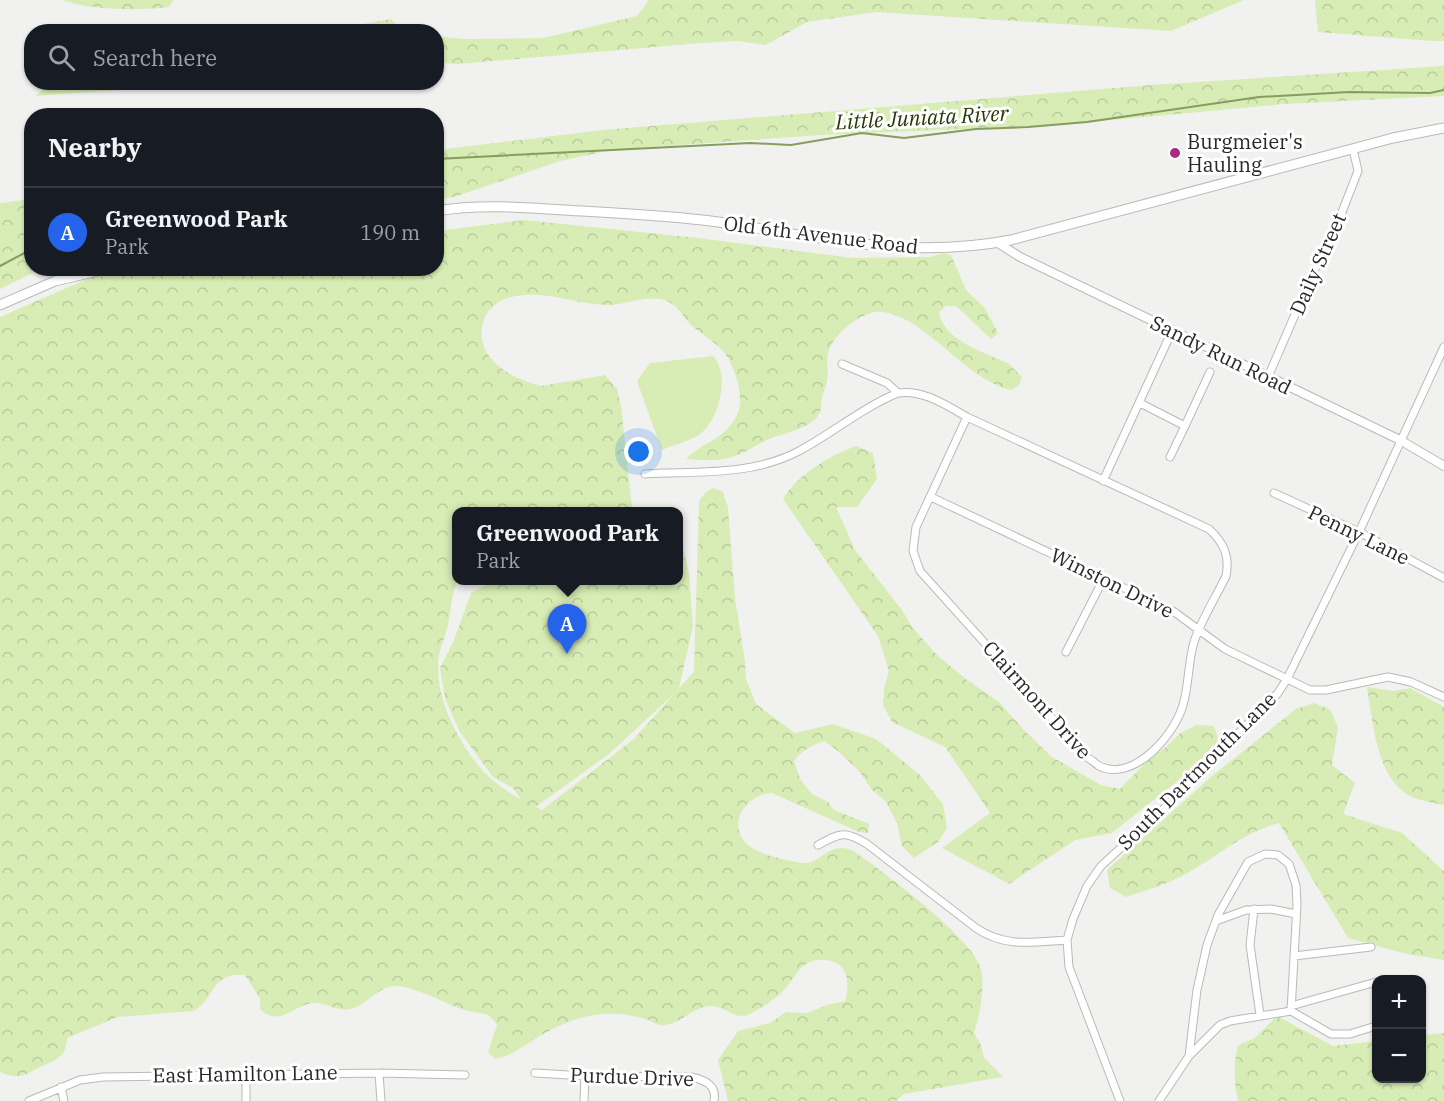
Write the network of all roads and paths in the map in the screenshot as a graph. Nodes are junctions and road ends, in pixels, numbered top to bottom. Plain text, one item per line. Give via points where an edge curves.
1 (1444, 128) edge
2 (1353, 149) junction
3 (444, 211) edge
4 (998, 243) junction
5 (79, 276) edge
6 (0, 305) edge
7 (1172, 331) junction
8 (1444, 347) edge
9 (843, 364) dead end
10 (1210, 372) dead end
11 (1268, 377) junction
12 (898, 393) junction
13 (1140, 403) junction
14 (967, 417) junction
15 (1185, 426) junction
16 (1400, 440) junction
17 (1170, 457) dead end
18 (1444, 466) edge
19 (645, 474) dead end
20 (1104, 481) junction
21 (1274, 493) dead end
22 (931, 497) junction
23 (1359, 532) junction
24 (1104, 578) junction
25 (1444, 578) edge
26 (1200, 631) junction
27 (1066, 652) dead end
28 (1287, 679) junction
29 (1444, 697) edge
30 (818, 845) dead end
31 (1254, 909) junction
32 (1296, 914) junction
33 (1216, 921) junction
34 (1066, 940) junction
35 (1371, 947) dead end
36 (1294, 956) junction
37 (1372, 984) edge
38 (1291, 1009) junction
39 (1260, 1015) junction
40 (1372, 1027) edge
41 (1190, 1056) junction
42 (379, 1073) junction
43 (535, 1073) dead end
44 (246, 1074) junction
45 (465, 1075) dead end
46 (585, 1076) junction
47 (61, 1087) junction
48 (29, 1101) edge
49 (64, 1101) edge
50 (246, 1101) edge
51 (381, 1101) edge
52 (584, 1101) edge
53 (714, 1101) edge
54 (1120, 1101) edge
55 (1159, 1101) edge

1 - 2 main road, Old 6th Avenue Road
2 - 4 main road, Old 6th Avenue Road
2 - 11 street, Daily Street via 1358,171
3 - 4 main road, Old 6th Avenue Road via 511,207 681,218 905,249
4 - 7 street, Sandy Run Road
5 - 6 main road
7 - 11 street, Sandy Run Road
7 - 13 street
8 - 16 street, South Dartmouth Lane
9 - 12 street, Clairmont Drive via 886,383
10 - 15 street
11 - 16 street, Sandy Run Road
12 - 14 street, Clairmont Drive via 920,394
12 - 19 street via 768,465
13 - 15 street
13 - 20 street
14 - 20 street, Clairmont Drive
14 - 22 street, Clairmont Drive
15 - 17 street
16 - 18 street, Sandy Run Road
16 - 23 street, South Dartmouth Lane
20 - 26 street, Clairmont Drive via 1209,529 1224,546 1226,576
21 - 23 street, Penny Lane
22 - 24 street, Winston Drive
22 - 26 street, Clairmont Drive via 913,540 920,571 1099,766 1120,769 1144,759 1173,728 1183,706 1192,652
23 - 25 street, Penny Lane
23 - 28 street, South Dartmouth Lane
24 - 26 street, Winston Drive via 1173,610
24 - 27 street
26 - 28 street, Winston Drive via 1225,649
28 - 29 street, Winston Drive via 1310,690 1326,690 1388,678 1411,682
28 - 34 street, South Dartmouth Lane via 1278,693 1172,801 1101,866 1082,897
30 - 34 street via 837,835 855,836 995,940
31 - 32 street
31 - 33 street
31 - 39 street via 1250,945
32 - 33 street via 1296,885 1289,864 1278,855 1265,854 1248,862
32 - 36 street
33 - 41 street via 1197,990
34 - 54 street, South Dartmouth Lane via 1069,967
35 - 36 street
36 - 38 street
37 - 38 street
38 - 39 street
38 - 40 street via 1331,1034
39 - 41 street via 1220,1025
41 - 55 street
42 - 44 street, East Hamilton Lane
42 - 45 street, East Hamilton Lane
42 - 51 street
43 - 46 street, Purdue Drive
44 - 47 street, East Hamilton Lane via 103,1077
44 - 50 street
46 - 52 street
46 - 53 street, Purdue Drive via 703,1079 713,1088
47 - 48 street, East Hamilton Lane
47 - 49 street

